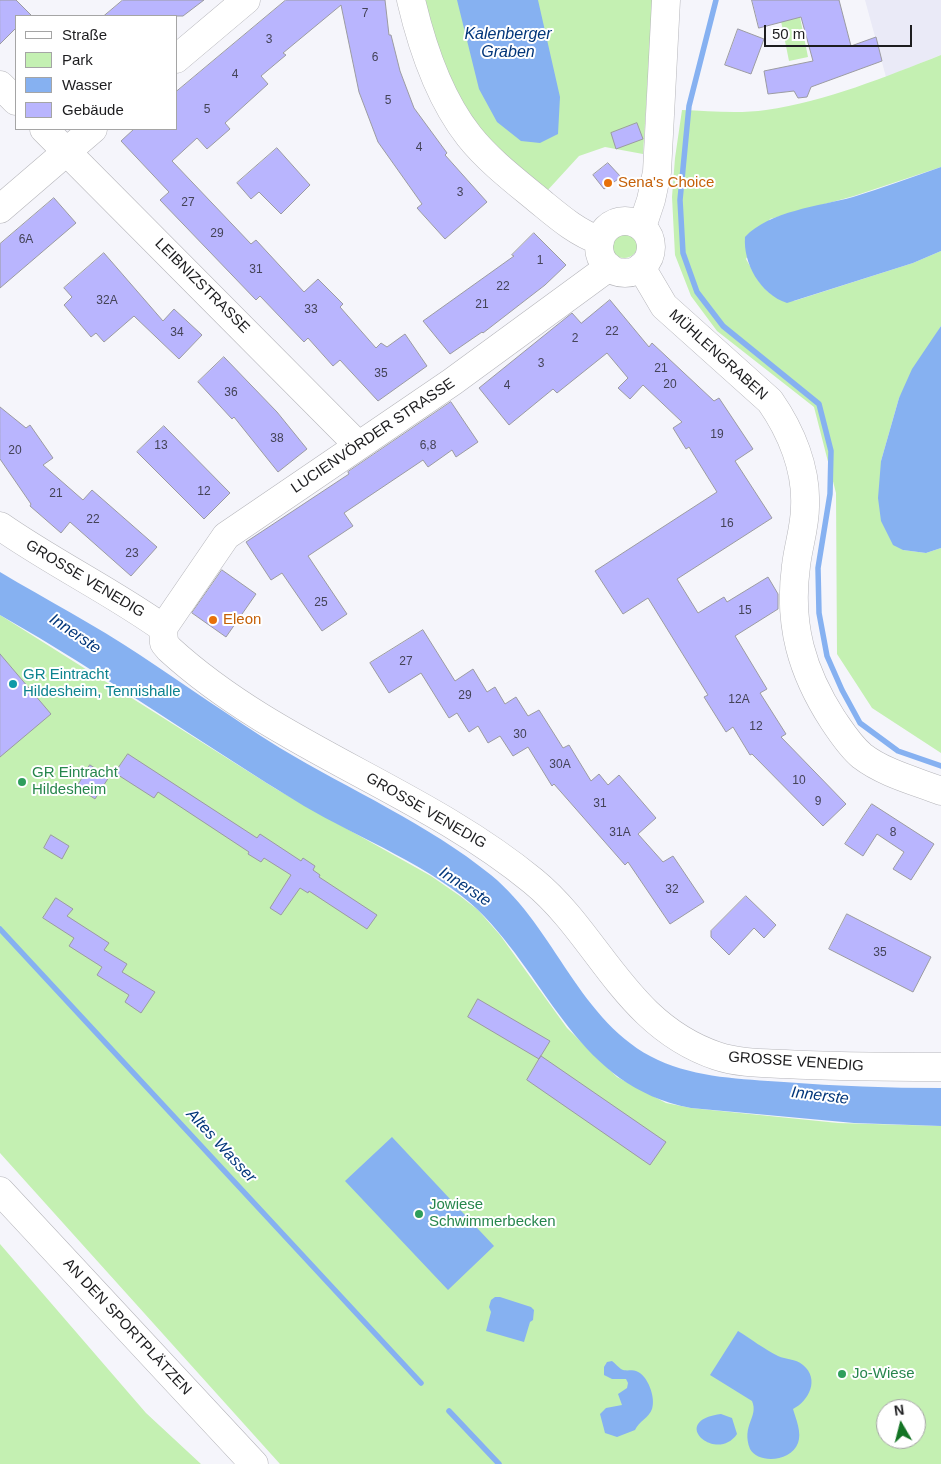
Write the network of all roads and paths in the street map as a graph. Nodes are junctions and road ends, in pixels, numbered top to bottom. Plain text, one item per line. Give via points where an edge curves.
1 (246, 0) edge
2 (411, 0) edge
3 (666, 0) edge
4 (178, 57) edge
5 (0, 86) edge
6 (15, 100) edge
7 (45, 130) edge
8 (92, 130) edge
9 (67, 151) junction
10 (0, 209) edge
11 (642, 227) junction
12 (600, 242) junction
13 (609, 267) junction
14 (641, 268) junction
15 (358, 445) junction
16 (0, 526) edge
17 (163, 628) junction
18 (941, 791) edge
19 (941, 1067) edge
20 (0, 1191) edge
21 (254, 1464) edge

1 - 4 street
2 - 12 street via 427,56 447,101 469,136 510,176 579,233
3 - 11 street via 657,172
5 - 6 street
7 - 9 street, LEIBNIZSTRASSE
8 - 9 street
9 - 10 street
9 - 15 street, LEIBNIZSTRASSE
11 - 12 street via 634,222 616,222 603,233
11 - 14 street via 651,247
12 - 13 street via 600,256
13 - 14 street via 625,272
13 - 15 street, LUCIENVÖRDER STRASSE via 452,382
14 - 18 street, MÜHLENGRABEN via 664,306 770,401 792,439 806,506 796,567 795,617 798,646 816,694 844,737 862,755 886,770
15 - 17 street, LUCIENVÖRDER STRASSE via 226,536
16 - 17 street, GROSSE VENEDIG via 40,554
17 - 19 street, GROSSE VENEDIG via 164,643 169,650 236,701 452,822 520,870 562,909 632,998 665,1028 684,1040 717,1056 754,1062 853,1068
20 - 21 street, AN DEN SPORTPLÄTZEN

